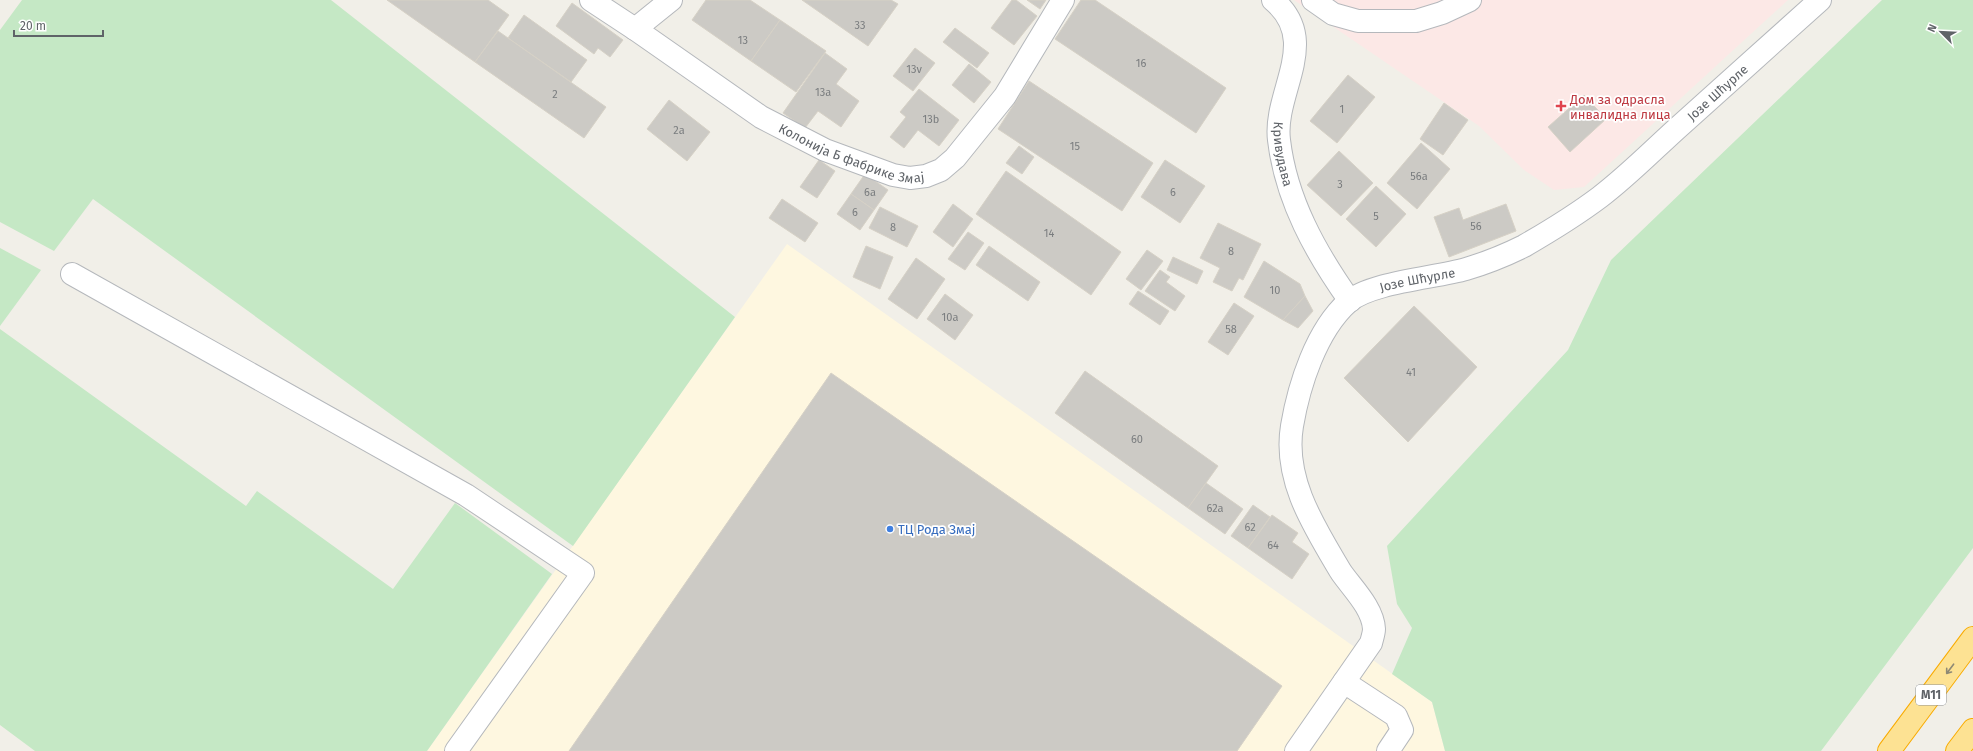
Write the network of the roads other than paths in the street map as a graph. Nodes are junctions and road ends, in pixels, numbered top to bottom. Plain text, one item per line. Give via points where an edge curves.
1 (591, 0) edge
2 (671, 0) edge
3 (1064, 0) edge
4 (1273, 0) edge
5 (1313, 0) edge
6 (1470, 0) edge
7 (1820, 0) edge
8 (636, 29) junction
9 (72, 274) dead end
10 (1350, 301) junction
11 (1973, 638) edge
12 (1344, 682) junction
13 (1973, 730) edge
14 (456, 751) edge
15 (1296, 751) edge
16 (1388, 751) edge
17 (1889, 751) edge
18 (1957, 751) edge

1 - 8 street, Колонија Б фабрике Змај
2 - 8 street
3 - 8 street, Колонија Б фабрике Змај via 1005,96 955,158 936,172 910,178 893,175 825,150 761,117
4 - 10 street, Кривудава via 1288,18 1295,43 1293,68 1278,126 1284,164 1301,218 1313,244
5 - 6 street via 1333,14 1358,21 1416,21
7 - 10 street, Јозе Шћурле via 1601,197 1560,225 1521,247 1466,270 1372,290 1359,294
9 - 14 street via 466,495 583,573
10 - 12 street, Јозе Шћурле via 1337,313 1321,336 1313,354 1294,415 1291,454 1293,476 1302,501 1372,619 1374,630 1371,643
11 -> 17 highway, M11
12 - 15 street, Јозе Шћурле
12 - 16 street via 1396,716 1402,730
13 - 18 highway

